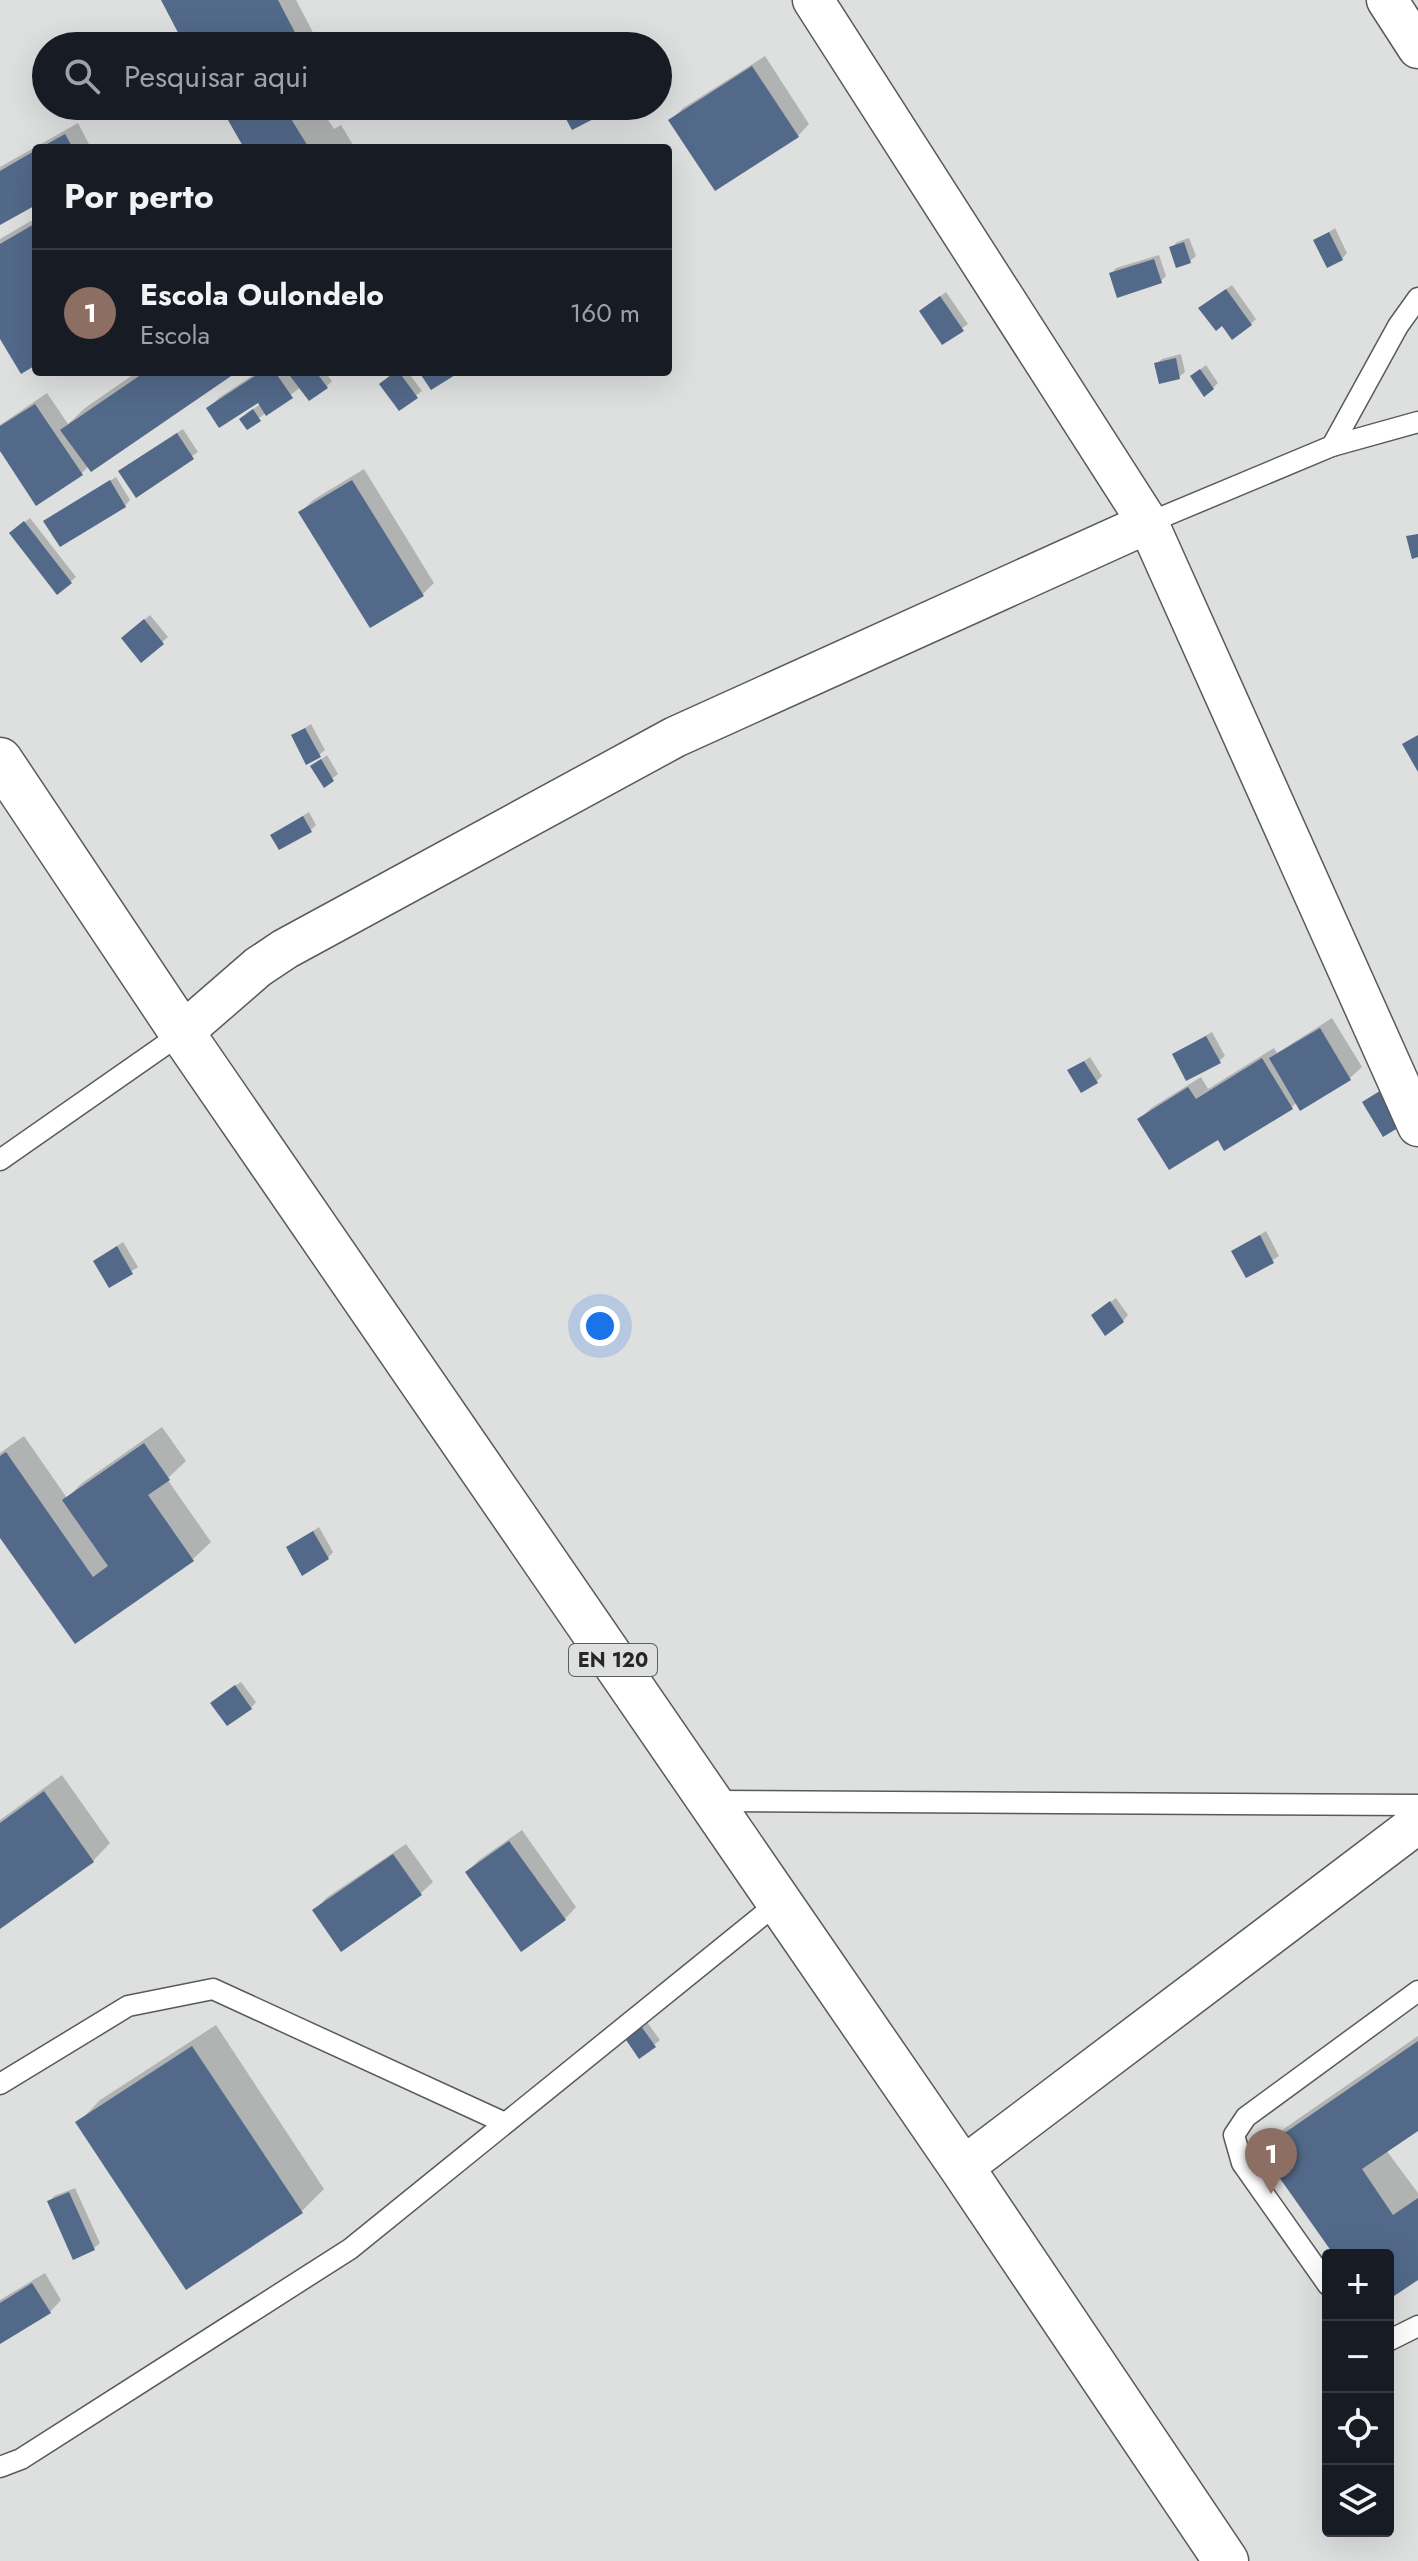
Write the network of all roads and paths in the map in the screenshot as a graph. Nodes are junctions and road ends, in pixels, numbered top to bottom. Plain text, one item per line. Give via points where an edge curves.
1 (813, 0) edge
2 (1387, 0) edge
3 (1418, 48) edge
4 (1418, 298) edge
5 (1418, 422) edge
6 (1332, 446) junction
7 (1148, 523) junction
8 (0, 760) edge
9 (182, 1033) junction
10 (1418, 1126) edge
11 (0, 1160) edge
12 (710, 1801) junction
13 (1418, 1805) edge
14 (1418, 1823) edge
15 (779, 1902) junction
16 (1418, 1991) edge
17 (0, 2084) edge
18 (505, 2123) junction
19 (962, 2168) junction
20 (1322, 2276) edge
21 (1418, 2326) edge
22 (1394, 2338) edge
23 (0, 2467) edge
24 (1226, 2561) edge

1 - 7 street
2 - 3 street
4 - 6 lane
5 - 6 lane
6 - 7 lane
7 - 9 street via 675,737 285,949
7 - 10 street
8 - 9 main road, EN 120
9 - 11 lane
9 - 12 main road, EN 120
12 - 13 lane
12 - 15 main road, EN 120
14 - 19 street
15 - 18 lane
15 - 19 main road, EN 120
16 - 20 lane via 1246,2117 1234,2135 1242,2163
17 - 18 lane via 128,2006 213,1989
18 - 23 lane via 350,2249 21,2459
19 - 24 main road, EN 120
21 - 22 lane

